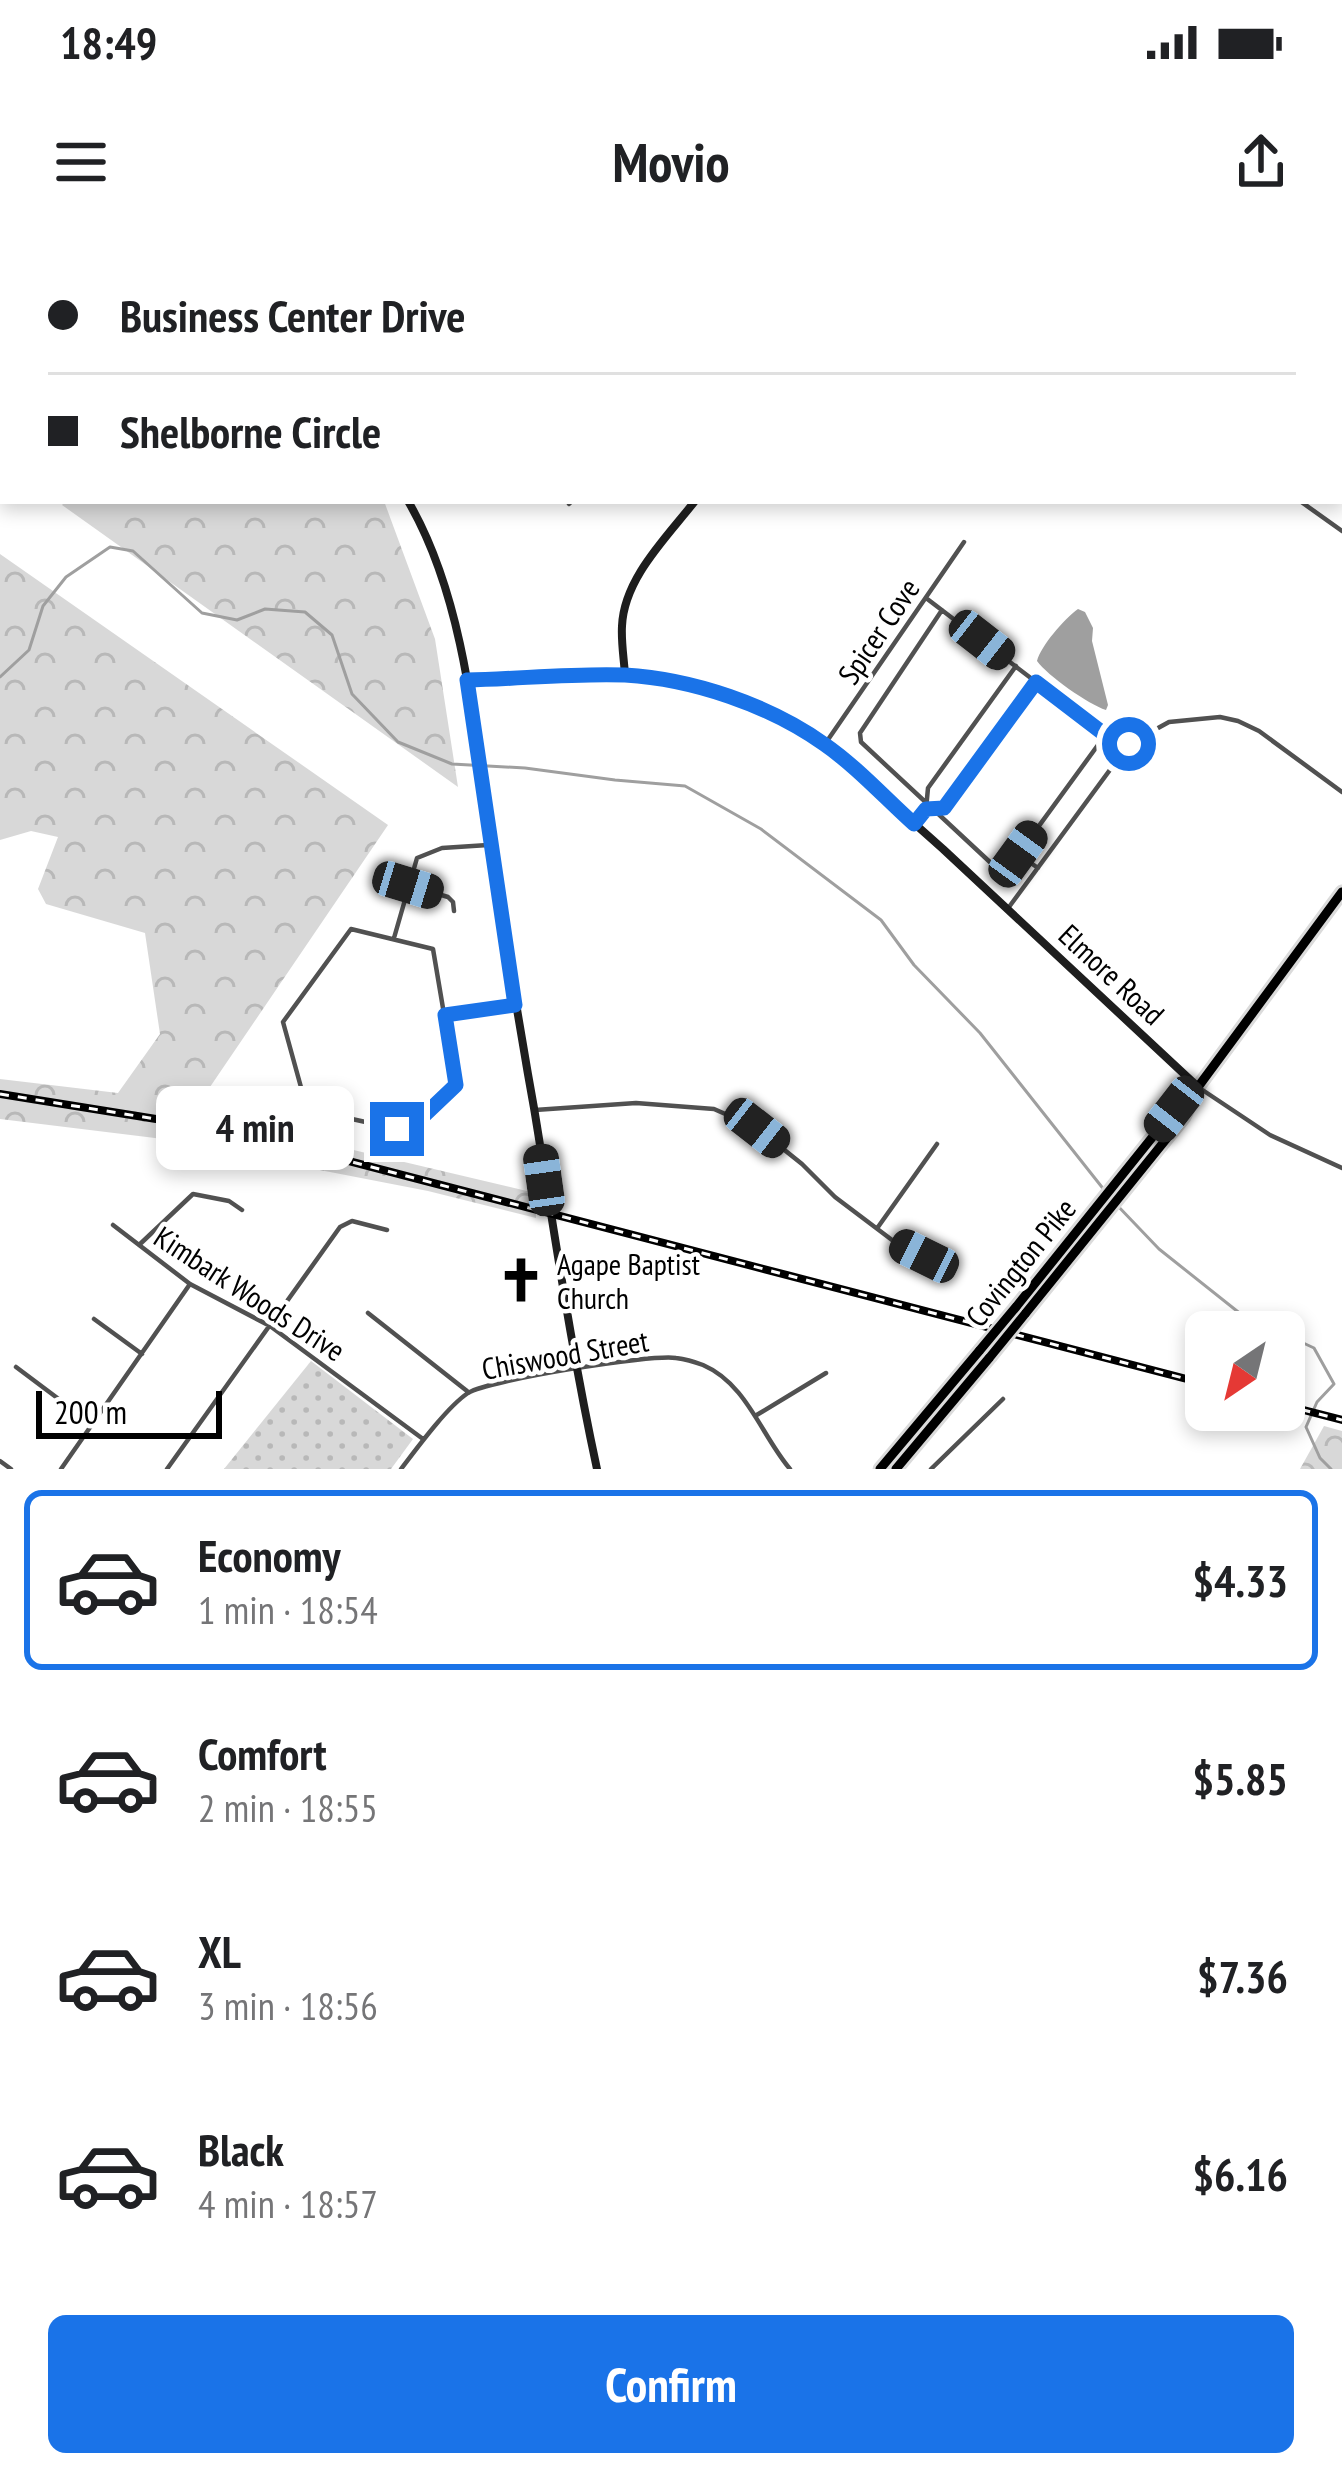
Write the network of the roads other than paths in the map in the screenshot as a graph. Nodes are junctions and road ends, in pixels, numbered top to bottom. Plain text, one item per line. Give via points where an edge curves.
1 (410, 504) edge
2 (693, 504) edge
3 (1304, 504) edge
4 (1342, 531) edge
5 (964, 542) dead end
6 (926, 598) junction
7 (942, 610) junction
8 (1016, 666) junction
9 (625, 675) junction
10 (467, 680) junction
11 (1036, 682) junction
12 (1106, 734) junction
13 (825, 744) junction
14 (1125, 750) junction
15 (1342, 792) edge
16 (929, 806) junction
17 (914, 824) junction
18 (490, 845) junction
19 (1018, 854) junction
20 (1038, 868) junction
21 (408, 885) junction
22 (1342, 892) edge
23 (1007, 909) junction
24 (454, 911) dead end
25 (394, 938) junction
26 (515, 1005) junction
27 (445, 1015) junction
28 (1198, 1087) junction
29 (534, 1110) junction
30 (937, 1144) dead end
31 (1342, 1168) edge
32 (242, 1210) dead end
33 (112, 1225) dead end
34 (876, 1229) junction
35 (386, 1230) dead end
36 (139, 1245) junction
37 (924, 1256) dead end
38 (190, 1284) junction
39 (368, 1313) dead end
40 (94, 1319) dead end
41 (270, 1326) junction
42 (985, 1353) junction
43 (142, 1354) junction
44 (16, 1367) dead end
45 (576, 1370) junction
46 (826, 1372) dead end
47 (469, 1393) junction
48 (1003, 1399) dead end
49 (755, 1416) junction
50 (92, 1424) junction
51 (423, 1439) junction
52 (0, 1461) edge
53 (11, 1469) edge
54 (61, 1469) edge
55 (167, 1469) edge
56 (401, 1469) edge
57 (597, 1469) edge
58 (790, 1469) edge
59 (880, 1469) edge
60 (896, 1469) edge
61 (931, 1469) edge

1 - 10 street via 442,580
2 - 9 street via 638,574 622,623
3 - 4 street
5 - 6 street, Spicer Cove
6 - 7 street
6 - 13 street, Spicer Cove
7 - 8 street
7 - 16 street via 860,733 860,742
8 - 11 street
8 - 16 street via 928,788
9 - 10 street, Elmore Road
9 - 13 street, Elmore Road via 733,698
10 - 18 street
11 - 12 street
11 - 16 street via 944,808
12 - 14 street
12 - 19 street
13 - 17 street, Elmore Road
14 - 15 street via 1169,722 1226,717 1259,731
14 - 20 street
16 - 17 street
16 - 19 street via 1000,869
17 - 23 street, Elmore Road
18 - 21 street via 425,854
18 - 26 street
19 - 20 street
20 - 23 street
21 - 24 street via 448,897
21 - 25 street
22 - 28 main road, Covington Pike
23 - 28 street, Elmore Road
25 - 27 street via 433,949
25 - 27 street via 352,929 284,1022 307,1109 397,1129 415,1124 456,1085
26 - 27 street
26 - 29 street
28 - 31 street, Elmore Road via 1270,1135
28 - 42 main road, Covington Pike, bridge
29 - 34 street via 636,1103 714,1109 757,1128
29 - 45 street
30 - 34 street
32 - 36 street via 194,1194
33 - 36 street, Kimbark Woods Drive
34 - 37 street
35 - 41 street via 352,1221 340,1227
36 - 38 street, Kimbark Woods Drive
38 - 41 street, Kimbark Woods Drive
38 - 43 street
39 - 47 street
40 - 43 street
41 - 51 street, Kimbark Woods Drive
41 - 55 street
42 - 59 main road, Covington Pike
42 - 60 main road, Covington Pike
43 - 50 street
44 - 50 street
45 - 47 street, Chiswood Street
45 - 49 street, Chiswood Street via 674,1358 705,1366 736,1388
45 - 57 street
46 - 49 street
47 - 51 street, Chiswood Street
48 - 61 street
49 - 58 street, Chiswood Street
50 - 54 street
51 - 56 street, Chiswood Street
52 - 53 street

